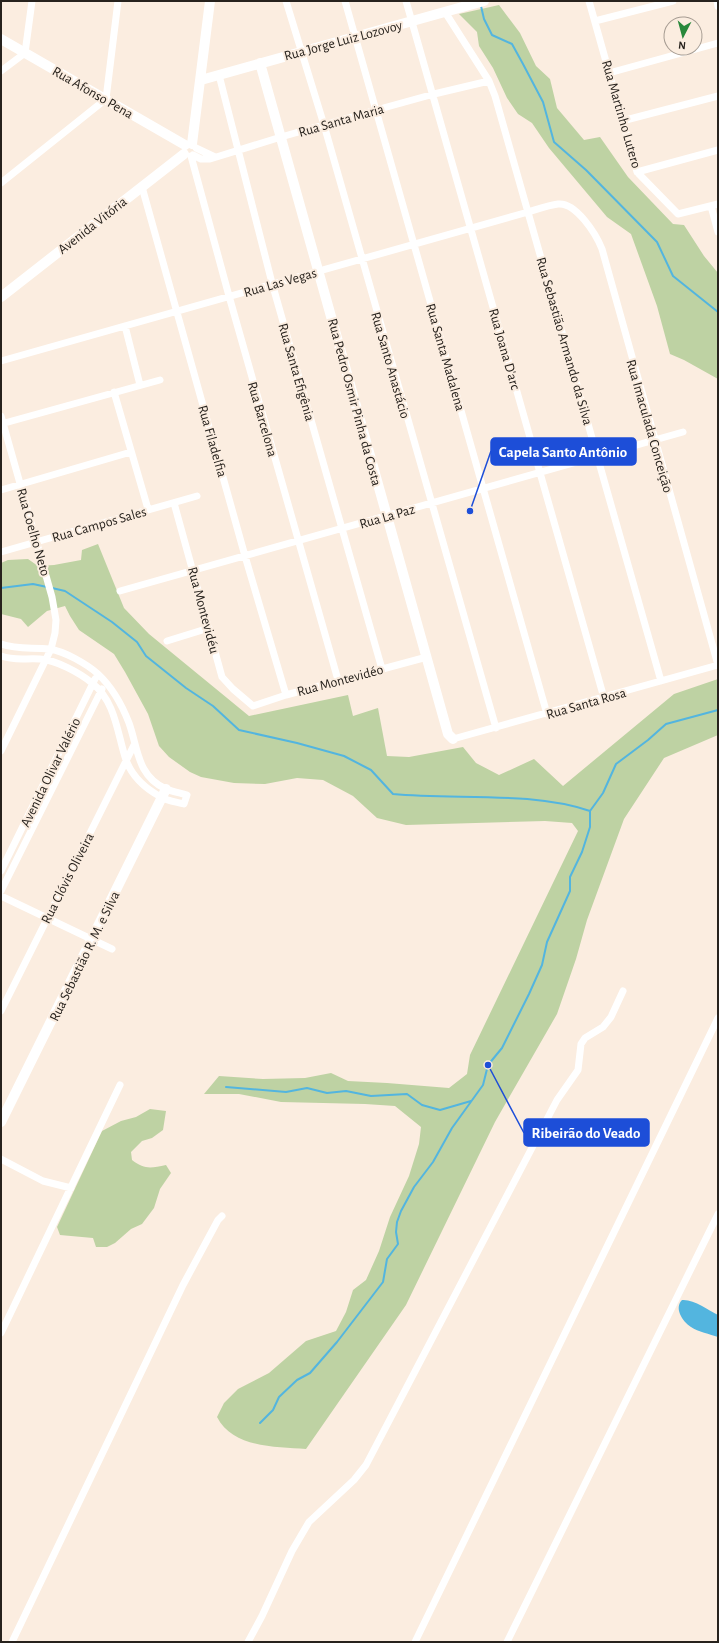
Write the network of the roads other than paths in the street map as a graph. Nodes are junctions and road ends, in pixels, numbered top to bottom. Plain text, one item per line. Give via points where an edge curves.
1 (32, 1) edge
2 (118, 1) edge
3 (210, 1) edge
4 (286, 1) edge
5 (346, 1) edge
6 (406, 1) edge
7 (484, 1) edge
8 (589, 1) edge
9 (673, 1) edge
10 (717, 1) edge
11 (718, 6) edge
12 (444, 12) junction
13 (412, 21) junction
14 (595, 21) junction
15 (356, 37) junction
16 (1, 39) edge
17 (718, 43) edge
18 (301, 52) junction
19 (25, 53) junction
20 (260, 63) junction
21 (1, 71) edge
22 (609, 73) junction
23 (219, 75) junction
24 (201, 80) junction
25 (489, 81) junction
26 (434, 94) junction
27 (718, 96) edge
28 (106, 99) junction
29 (376, 110) junction
30 (622, 121) junction
31 (324, 125) junction
32 (281, 136) junction
33 (190, 150) junction
34 (237, 150) junction
35 (718, 150) edge
36 (636, 172) junction
37 (1, 183) edge
38 (142, 187) junction
39 (559, 204) joint
40 (715, 205) edge
41 (528, 212) junction
42 (471, 228) junction
43 (718, 232) edge
44 (414, 244) junction
45 (361, 259) junction
46 (318, 271) junction
47 (272, 283) junction
48 (228, 296) junction
49 (1, 297) edge
50 (176, 311) junction
51 (124, 326) junction
52 (1, 361) edge
53 (160, 380) dead end
54 (140, 385) junction
55 (114, 392) junction
56 (2, 421) edge
57 (683, 432) dead end
58 (654, 440) junction
59 (131, 452) junction
60 (598, 455) junction
61 (540, 472) junction
62 (20, 484) junction
63 (483, 489) junction
64 (1, 490) edge
65 (197, 496) dead end
66 (174, 503) junction
67 (431, 504) junction
68 (148, 510) junction
69 (386, 517) junction
70 (342, 530) junction
71 (298, 541) junction
72 (36, 542) junction
73 (1, 552) edge
74 (245, 556) junction
75 (194, 570) junction
76 (120, 591) dead end
77 (209, 628) junction
78 (167, 641) dead end
79 (1, 644) edge
80 (52, 650) junction
81 (1, 656) edge
82 (427, 657) junction
83 (46, 660) junction
84 (718, 665) edge
85 (382, 668) junction
86 (98, 674) junction
87 (338, 680) junction
88 (661, 681) junction
89 (106, 682) junction
90 (93, 683) junction
91 (101, 692) junction
92 (286, 695) junction
93 (604, 698) junction
94 (253, 706) joint
95 (547, 714) junction
96 (496, 728) junction
97 (453, 739) joint
98 (134, 745) junction
99 (1, 751) edge
100 (126, 760) junction
101 (164, 794) junction
102 (187, 795) dead end
103 (1, 871) edge
104 (1, 891) edge
105 (1, 896) edge
106 (47, 917) junction
107 (92, 939) junction
108 (112, 949) dead end
109 (623, 991) dead end
110 (1, 1011) edge
111 (718, 1018) edge
112 (120, 1085) dead end
113 (1, 1122) edge
114 (1, 1159) edge
115 (71, 1188) junction
116 (718, 1214) edge
117 (222, 1216) dead end
118 (1, 1333) edge
119 (12, 1642) edge
120 (248, 1642) edge
121 (415, 1642) edge
122 (507, 1642) edge

1 - 19 street
2 - 28 street
3 - 24 street
4 - 18 street, Rua Santo Anastácio
5 - 15 street, Rua Santa Madalena
6 - 13 street, Rua Joana D'arc
7 - 12 street, Rua Jorge Luiz Lozovoy
8 - 14 street, Rua Martinho Lutero
9 - 14 street
10 - 11 street
12 - 13 street, Rua Jorge Luiz Lozovoy
12 - 25 street, Rua Sebastião Armando da Silva
13 - 15 street, Rua Jorge Luiz Lozovoy
13 - 26 street, Rua Joana D'arc
14 - 22 street, Rua Martinho Lutero
15 - 18 street, Rua Jorge Luiz Lozovoy
15 - 29 street, Rua Santa Madalena
16 - 19 street, Rua Afonso Pena
17 - 22 street
18 - 20 street, Rua Jorge Luiz Lozovoy
18 - 31 street, Rua Santo Anastácio
19 - 21 street
19 - 28 street, Rua Afonso Pena
20 - 23 street, Rua Jorge Luiz Lozovoy
20 - 32 street, Rua Pedro Osmir Pinha da Costa
22 - 30 street, Rua Martinho Lutero
23 - 24 street, Rua Jorge Luiz Lozovoy
23 - 34 street, Rua Santa Efigênia
24 - 33 street
25 - 26 street, Rua Santa Maria
25 - 41 street, Rua Sebastião Armando da Silva
26 - 29 street, Rua Santa Maria
26 - 42 street, Rua Joana D'arc
27 - 30 street
28 - 33 street, Rua Afonso Pena
28 - 37 street
29 - 31 street, Rua Santa Maria
29 - 44 street, Rua Santa Madalena
30 - 36 street, Rua Martinho Lutero
31 - 32 street, Rua Santa Maria
31 - 45 street, Rua Santo Anastácio
32 - 34 street, Rua Santa Maria
32 - 46 street, Rua Pedro Osmir Pinha da Costa
33 - 34 street, Rua Santa Maria via 215,157
33 - 38 street, Avenida Vitória
33 - 48 street, Rua Barcelona
34 - 47 street, Rua Santa Efigênia
35 - 36 street
36 - 40 street, Rua Martinho Lutero via 678,214
38 - 49 street, Avenida Vitória
38 - 50 street, Rua Filadelfia
39 - 41 street, Rua Las Vegas
39 - 58 street, Rua Imaculada Conceição via 576,211 602,248
40 - 43 street
41 - 42 street, Rua Las Vegas
41 - 60 street, Rua Sebastião Armando da Silva
42 - 44 street, Rua Las Vegas
42 - 61 street, Rua Joana D'arc
44 - 45 street, Rua Las Vegas
44 - 63 street, Rua Santa Madalena
45 - 46 street, Rua Las Vegas
45 - 67 street, Rua Santo Anastácio
46 - 47 street, Rua Las Vegas
46 - 69 street, Rua Pedro Osmir Pinha da Costa
47 - 48 street, Rua Las Vegas
47 - 70 street, Rua Santa Efigênia
48 - 50 street, Rua Las Vegas
48 - 71 street, Rua Barcelona
50 - 51 street, Rua Las Vegas
50 - 74 street, Rua Filadelfia
51 - 52 street, Rua Las Vegas
51 - 54 street
53 - 54 street
54 - 55 street
55 - 56 street
55 - 59 street
56 - 62 street, Rua Coelho Neto
57 - 58 street, Rua La Paz
58 - 60 street, Rua La Paz
58 - 84 street, Rua Imaculada Conceição
59 - 62 street
59 - 68 street
60 - 61 street, Rua La Paz
60 - 88 street, Rua Sebastião Armando da Silva
61 - 63 street, Rua La Paz
61 - 93 street, Rua Joana D'arc
62 - 64 street
62 - 72 street, Rua Coelho Neto
63 - 67 street, Rua La Paz
63 - 95 street, Rua Santa Madalena
65 - 66 street, Rua Campos Sales
66 - 68 street, Rua Campos Sales
66 - 75 street, Rua Montevidéu
67 - 69 street, Rua La Paz
67 - 96 street, Rua Santo Anastácio
68 - 72 street, Rua Campos Sales
69 - 70 street, Rua La Paz
69 - 82 street, Rua Pedro Osmir Pinha da Costa
70 - 71 street, Rua La Paz
70 - 85 street, Rua Santa Efigênia
71 - 74 street, Rua La Paz
71 - 87 street, Rua Barcelona
72 - 73 street, Rua Campos Sales
72 - 80 street, Rua Coelho Neto via 48,580 56,620
74 - 75 street, Rua La Paz
74 - 92 street, Rua Filadelfia
75 - 76 street, Rua La Paz
75 - 77 street, Rua Montevidéu
77 - 78 street
77 - 94 street, Rua Montevidéu via 222,677
79 - 80 street via 14,648
80 - 83 street
80 - 86 street via 84,664
81 - 83 street via 18,660
82 - 85 street, Rua Montevidéo
82 - 97 street, Rua Pedro Osmir Pinha da Costa via 448,734
83 - 90 street via 79,673
83 - 99 street
84 - 88 street, Rua Santa Rosa
85 - 87 street, Rua Montevidéo
86 - 89 street
86 - 90 street, Avenida Olivar Valério
87 - 92 street, Rua Montevidéo
88 - 93 street, Rua Santa Rosa
89 - 91 street
89 - 98 street via 125,713
90 - 91 street
90 - 103 street, Avenida Olivar Valério
91 - 100 street via 117,724
91 - 104 street
92 - 94 street, Rua Montevidéo
93 - 95 street, Rua Santa Rosa
95 - 96 street, Rua Santa Rosa
96 - 97 street, Rua Santa Rosa
98 - 100 street, Rua Clóvis Oliveira
98 - 101 street via 145,772
100 - 101 street via 134,775 152,791
100 - 106 street, Rua Clóvis Oliveira
101 - 102 street via 184,804
101 - 107 street, Rua Sebastião R. M. e Silva
105 - 106 street
106 - 107 street
106 - 110 street, Rua Clóvis Oliveira
107 - 108 street
107 - 113 street, Rua Sebastião R. M. e Silva
109 - 120 street via 611,1017 581,1044 578,1070 557,1100 366,1465 354,1480 309,1522 292,1551
111 - 121 street
112 - 115 street
114 - 115 street via 43,1181
115 - 118 street
116 - 122 street
117 - 119 street via 183,1286

